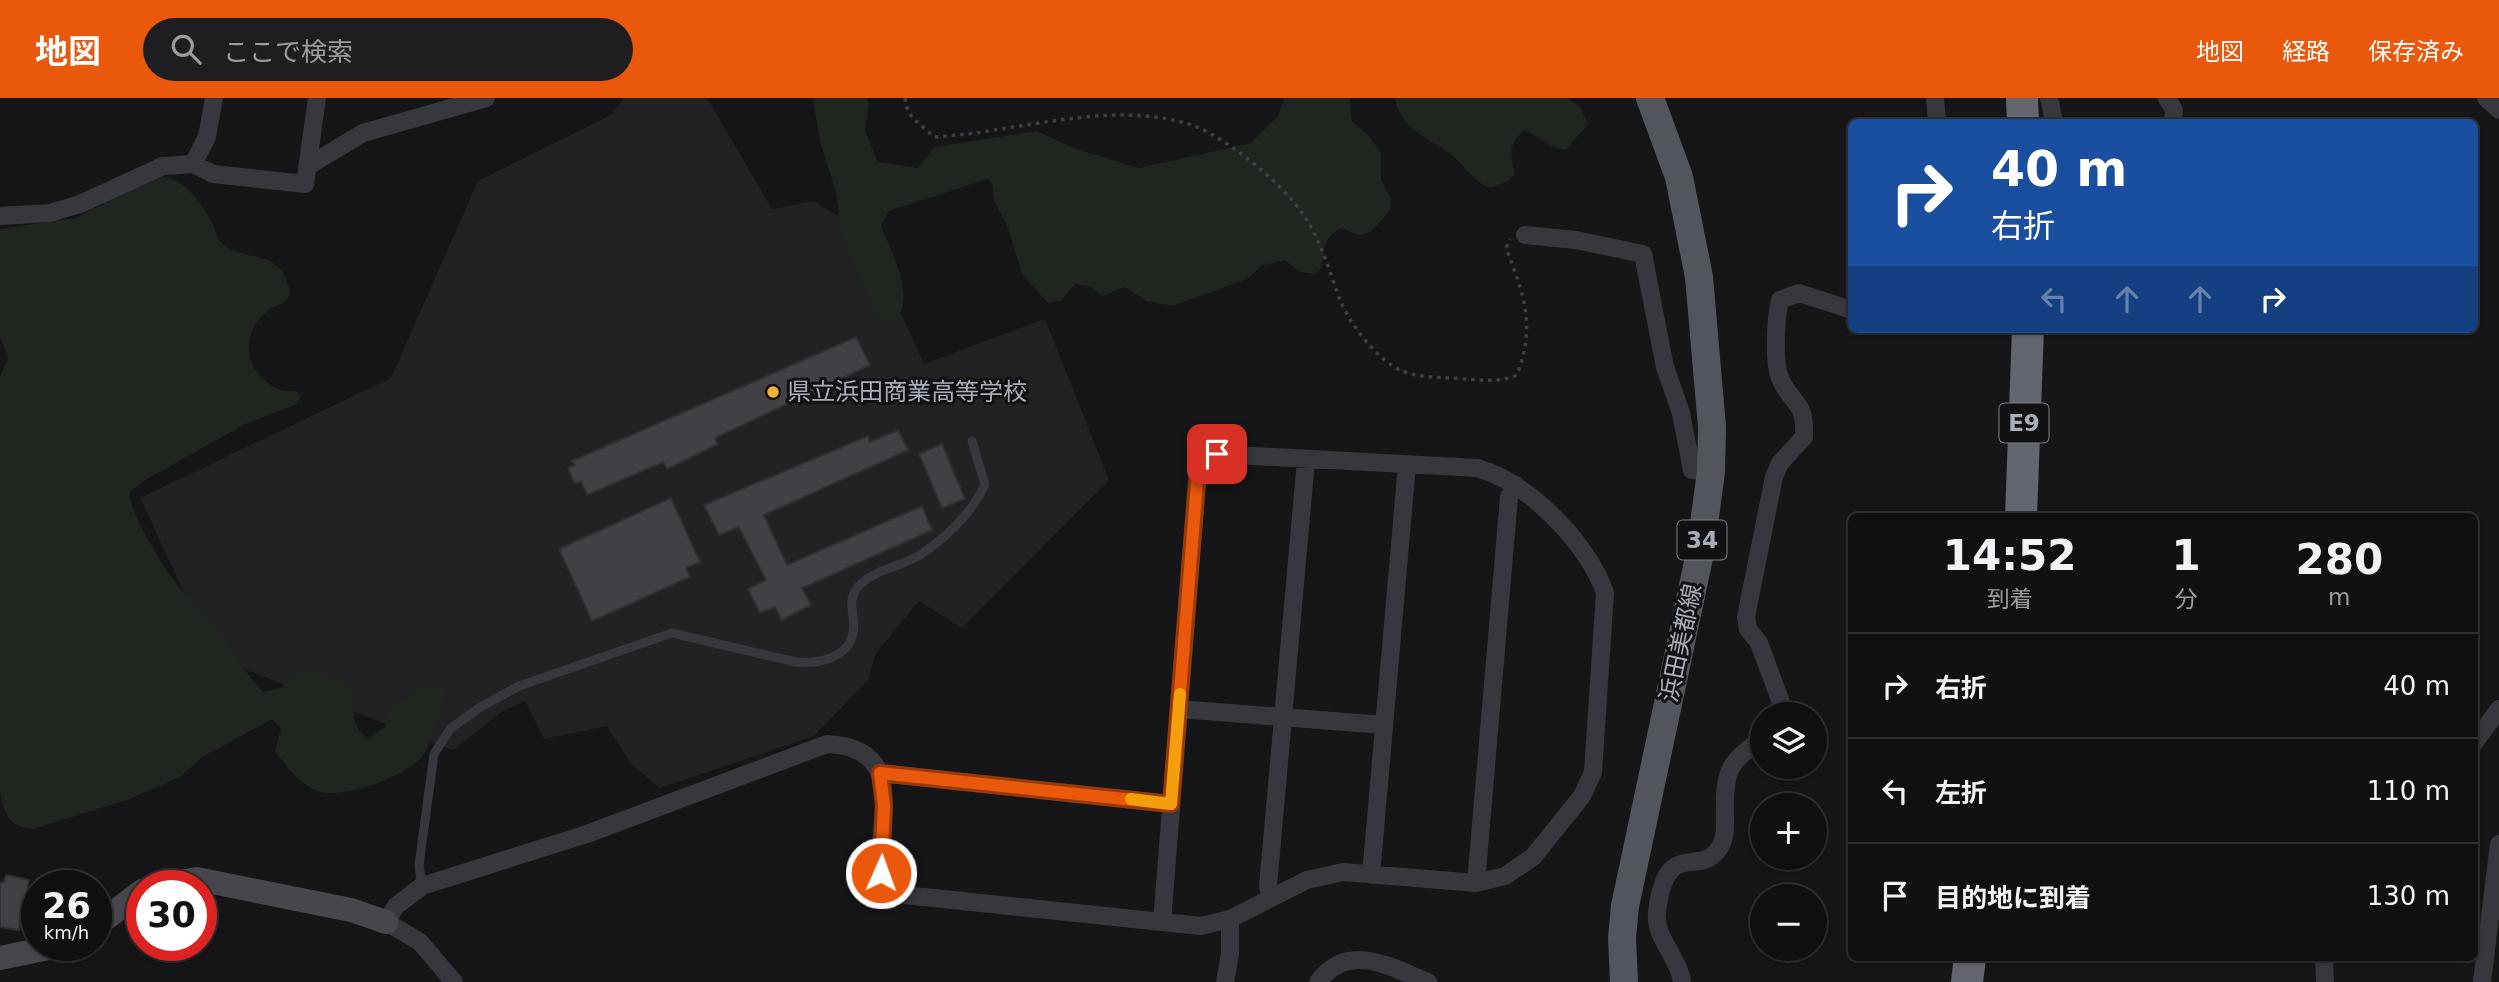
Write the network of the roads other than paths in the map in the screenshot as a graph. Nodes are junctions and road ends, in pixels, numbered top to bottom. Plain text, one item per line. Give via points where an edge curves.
1 (214, 98) edge
2 (317, 98) edge
3 (486, 98) edge
4 (1650, 98) edge
5 (1935, 98) edge
6 (2022, 98) edge
7 (2049, 98) edge
8 (2167, 98) edge
9 (2486, 98) edge
10 (421, 106) edge
11 (2499, 110) edge
12 (1937, 119) edge
13 (2023, 119) edge
14 (2053, 119) edge
15 (2173, 119) edge
16 (193, 164) junction
17 (308, 166) junction
18 (0, 216) edge
19 (1525, 235) road end
20 (1848, 309) edge
21 (2028, 333) edge
22 (972, 441) dead end
23 (1306, 460) junction
24 (1407, 465) junction
25 (1711, 472) junction
26 (1516, 485) junction
27 (2021, 513) edge
28 (1781, 702) edge
29 (1179, 709) junction
30 (2499, 709) edge
31 (1281, 717) junction
32 (1384, 725) junction
33 (2478, 738) edge
34 (1750, 748) edge
35 (880, 773) junction
36 (1171, 804) junction
37 (2499, 844) edge
38 (1371, 875) junction
39 (217, 883) edge
40 (1476, 883) junction
41 (422, 886) junction
42 (1270, 897) junction
43 (126, 903) edge
44 (112, 914) edge
45 (1230, 919) junction
46 (386, 922) junction
47 (1162, 922) junction
48 (21, 955) edge
49 (0, 958) edge
50 (1970, 961) edge
51 (2324, 961) edge
52 (454, 982) edge
53 (1225, 982) edge
54 (1318, 982) edge
55 (1428, 982) edge
56 (1624, 982) edge
57 (1682, 982) edge
58 (1967, 982) edge
59 (2325, 982) edge
60 (2482, 982) edge

1 - 16 street via 207,137
2 - 17 street
3 - 10 street
4 - 25 main road, 浜田美都線 / 34 via 1678,177 1699,277 1712,427
5 - 12 street
6 - 13 highway
7 - 14 street
8 - 15 street
9 - 11 street
10 - 17 street
16 - 17 street via 213,174 305,184
16 - 18 street via 163,166 50,213
19 - 25 street via 1643,254 1665,367 1681,414 1692,470
20 - 28 street via 1799,293 1780,300 1776,319 1779,377 1800,405 1804,437 1780,463 1774,477 1746,617
21 - 27 highway, E9
22 - 41 lane via 985,484 978,502 920,555 867,578 856,589 850,600 854,632 835,657 796,662 672,633 519,686 450,729 434,754 419,865
23 - 24 street
23 - 29 street via 1217,454 1198,470
23 - 31 street
24 - 26 street via 1476,468
24 - 32 street
25 - 56 main road, 浜田美都線 / 34 via 1700,553 1625,906
26 - 40 street via 1509,497
26 - 40 street via 1586,555 1605,593 1593,772 1582,796 1533,857 1505,876
29 - 31 street
29 - 36 street
30 - 33 street
31 - 32 street
31 - 42 street
32 - 38 street
34 - 57 street via 1729,768 1725,832 1719,848 1708,858 1671,868 1662,881 1658,929
35 - 36 street
35 - 41 street via 870,758 855,748 817,746 587,834
35 - 47 street via 884,805 881,873 885,885 895,893
36 - 47 street
37 - 60 street
38 - 40 street
38 - 42 street via 1343,872 1307,880
39 - 46 street via 351,910
41 - 46 street via 396,906
42 - 45 street
43 - 44 street
45 - 47 street via 1200,926
45 - 53 street
46 - 52 street via 421,942
48 - 49 street
50 - 58 highway
51 - 59 street
54 - 55 street via 1348,958 1380,962

